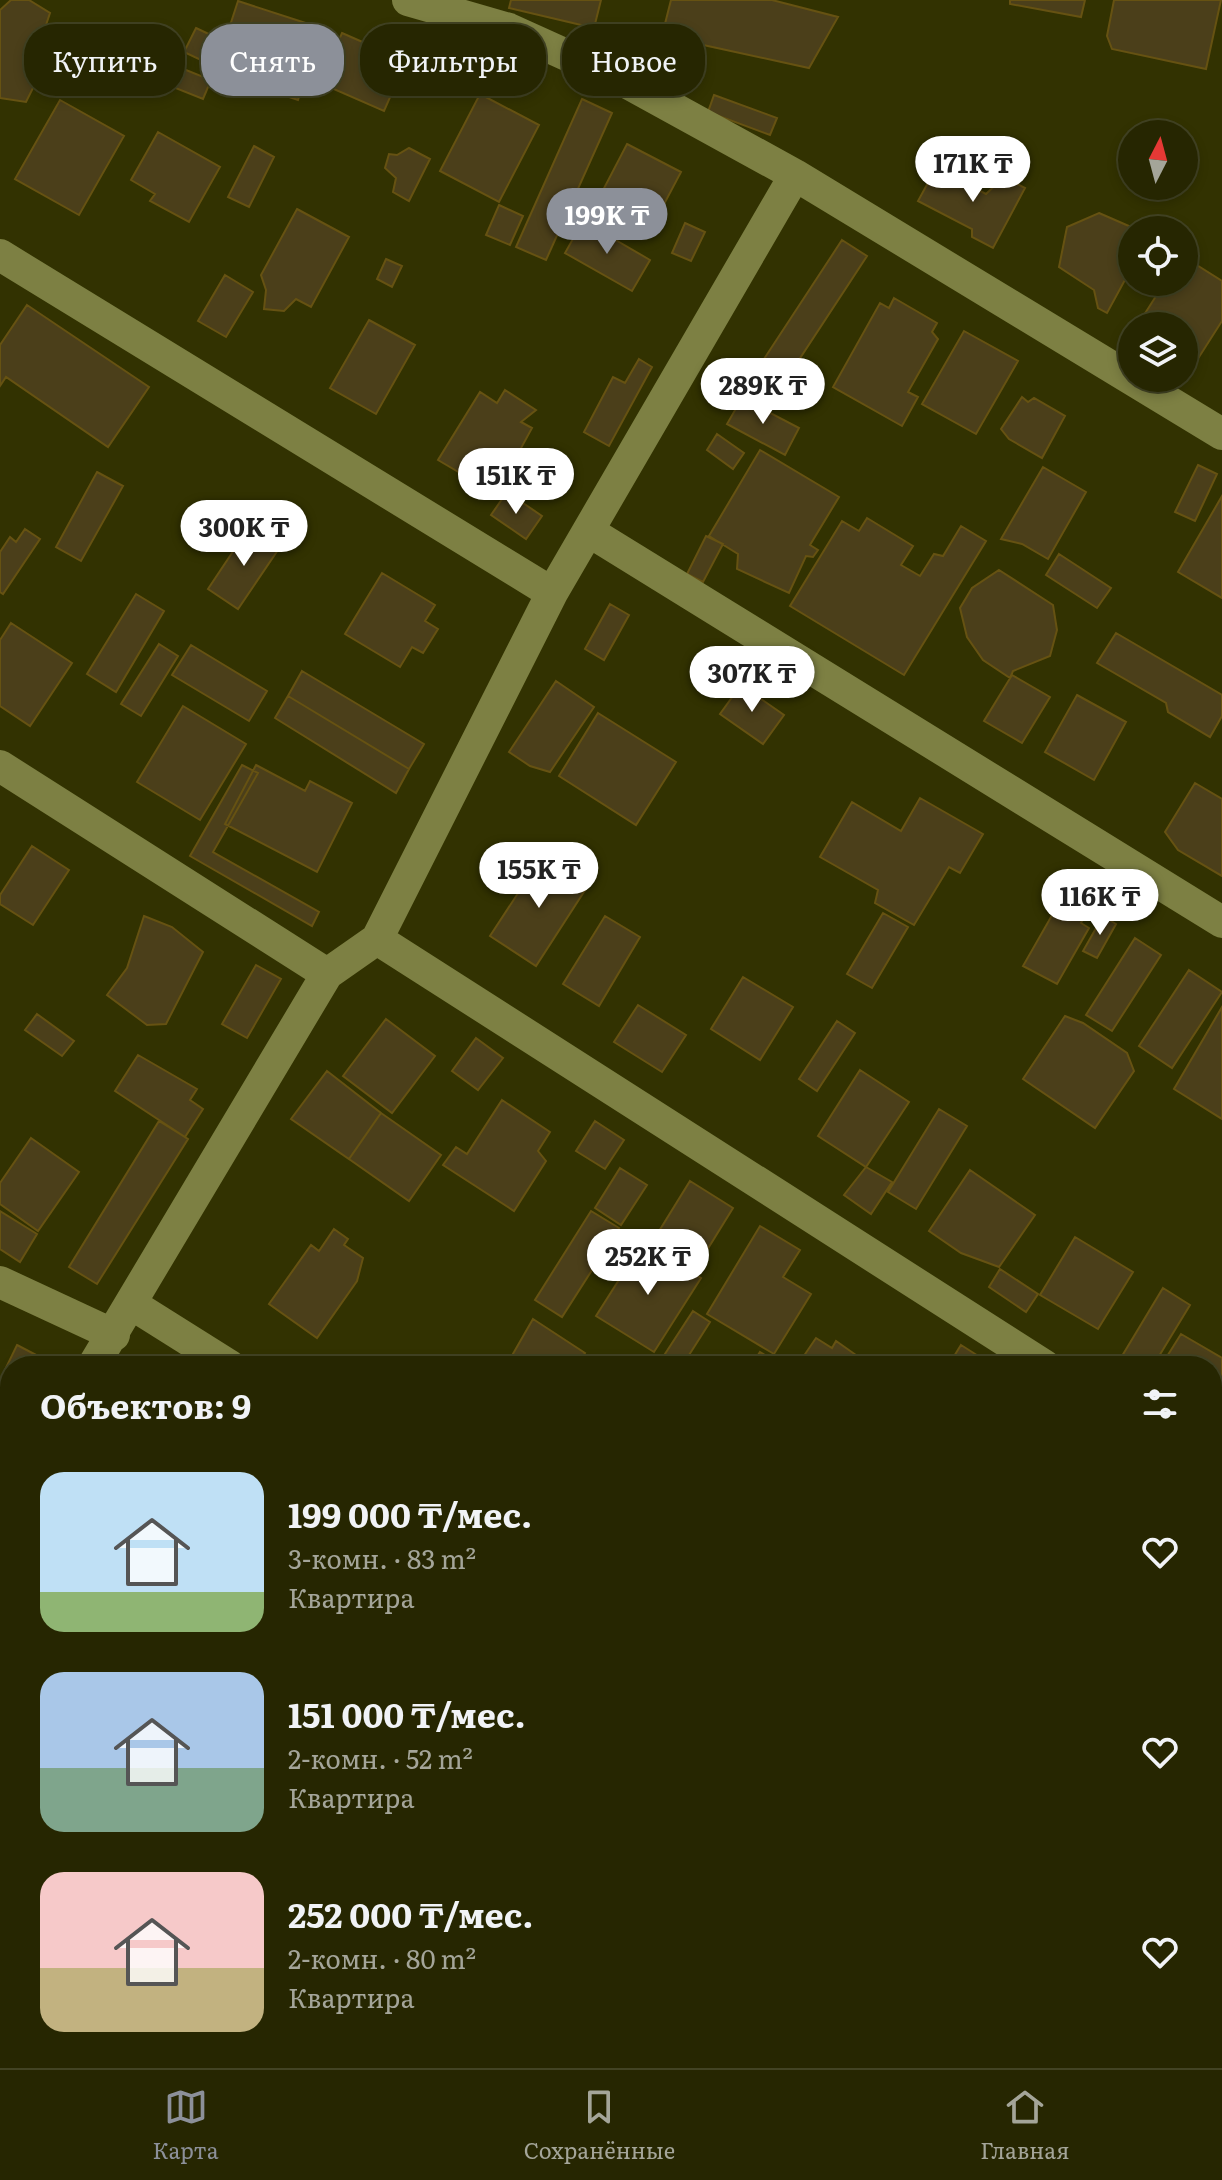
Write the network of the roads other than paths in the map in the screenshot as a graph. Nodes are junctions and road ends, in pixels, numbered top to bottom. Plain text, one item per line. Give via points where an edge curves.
1 (408, 0) edge
2 (795, 175) junction
3 (0, 255) edge
4 (1222, 434) edge
5 (590, 532) junction
6 (552, 593) junction
7 (0, 766) edge
8 (1222, 922) edge
9 (377, 939) junction
10 (327, 974) junction
11 (0, 1282) edge
12 (133, 1305) junction
13 (114, 1335) junction
14 (100, 1356) edge
15 (214, 1356) edge
16 (1029, 1356) edge

1 - 2 street via 509,29 624,81
2 - 4 street
2 - 5 street
3 - 6 street
5 - 6 street
5 - 8 street
6 - 9 street
7 - 10 street
9 - 10 street
9 - 16 street
10 - 12 street
11 - 13 street
12 - 13 street
12 - 15 street
13 - 14 street

